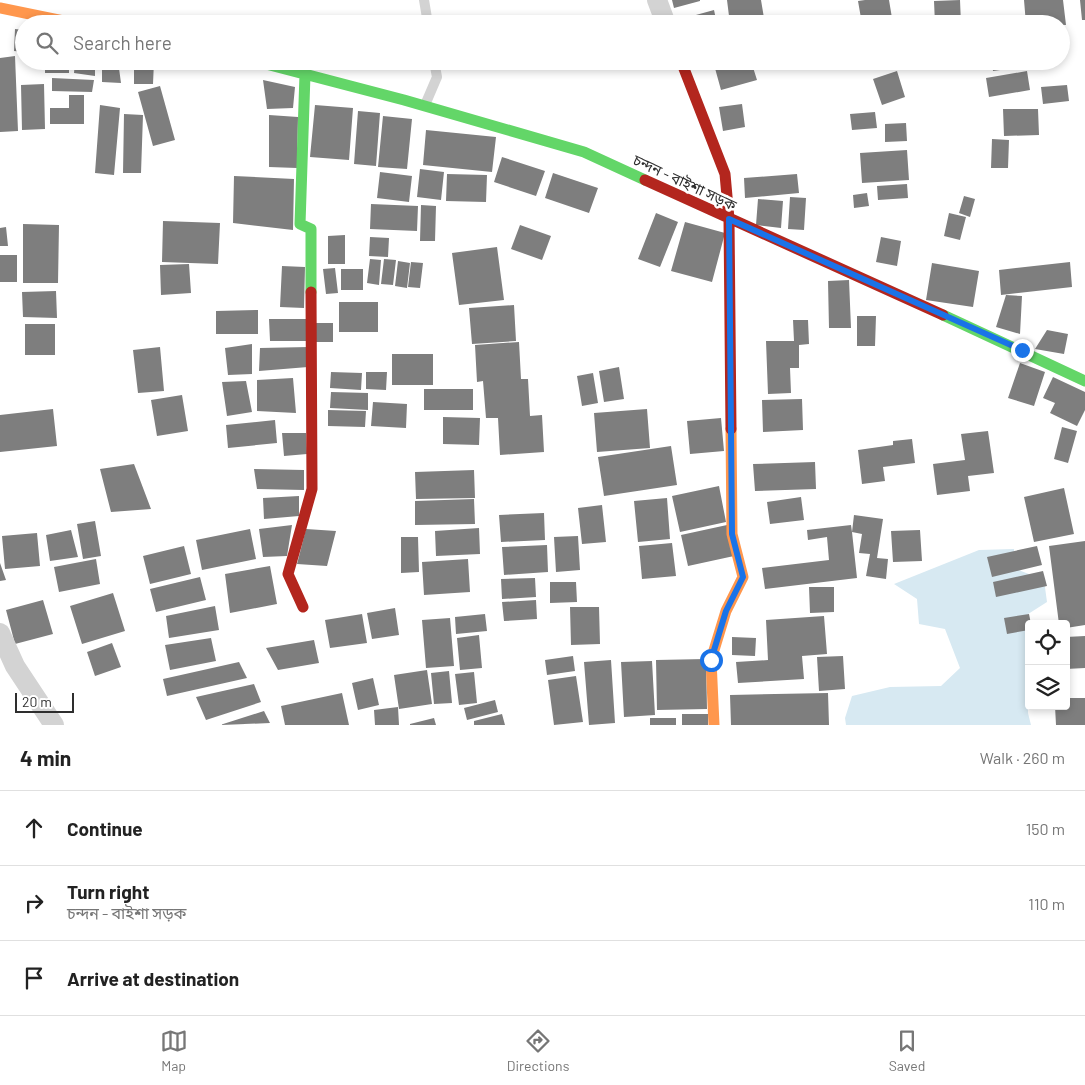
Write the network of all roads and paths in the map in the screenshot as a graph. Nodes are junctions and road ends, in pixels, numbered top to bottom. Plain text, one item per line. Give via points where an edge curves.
1 (424, 0) edge
2 (657, 0) edge
3 (0, 8) edge
4 (34, 15) edge
5 (426, 15) edge
6 (663, 15) edge
7 (289, 70) edge
8 (436, 70) edge
9 (685, 70) edge
10 (304, 74) junction
11 (425, 106) junction
12 (729, 219) junction
13 (1085, 381) edge
14 (303, 606) dead end
15 (0, 633) edge
16 (54, 725) edge
17 (714, 725) edge

1 - 5 lane
2 - 6 street
3 - 4 street
7 - 10 street, চন্দন - বাইশা সড়ক
8 - 11 lane via 437,77
9 - 12 street via 725,174
10 - 11 street, চন্দন - বাইশা সড়ক
10 - 14 street via 300,224 311,230 312,489 288,574
11 - 12 street, চন্দন - বাইশা সড়ক via 584,152
12 - 13 street, চন্দন - বাইশা সড়ক
12 - 17 street via 732,534 743,577 726,611 711,660
15 - 16 street via 15,666

